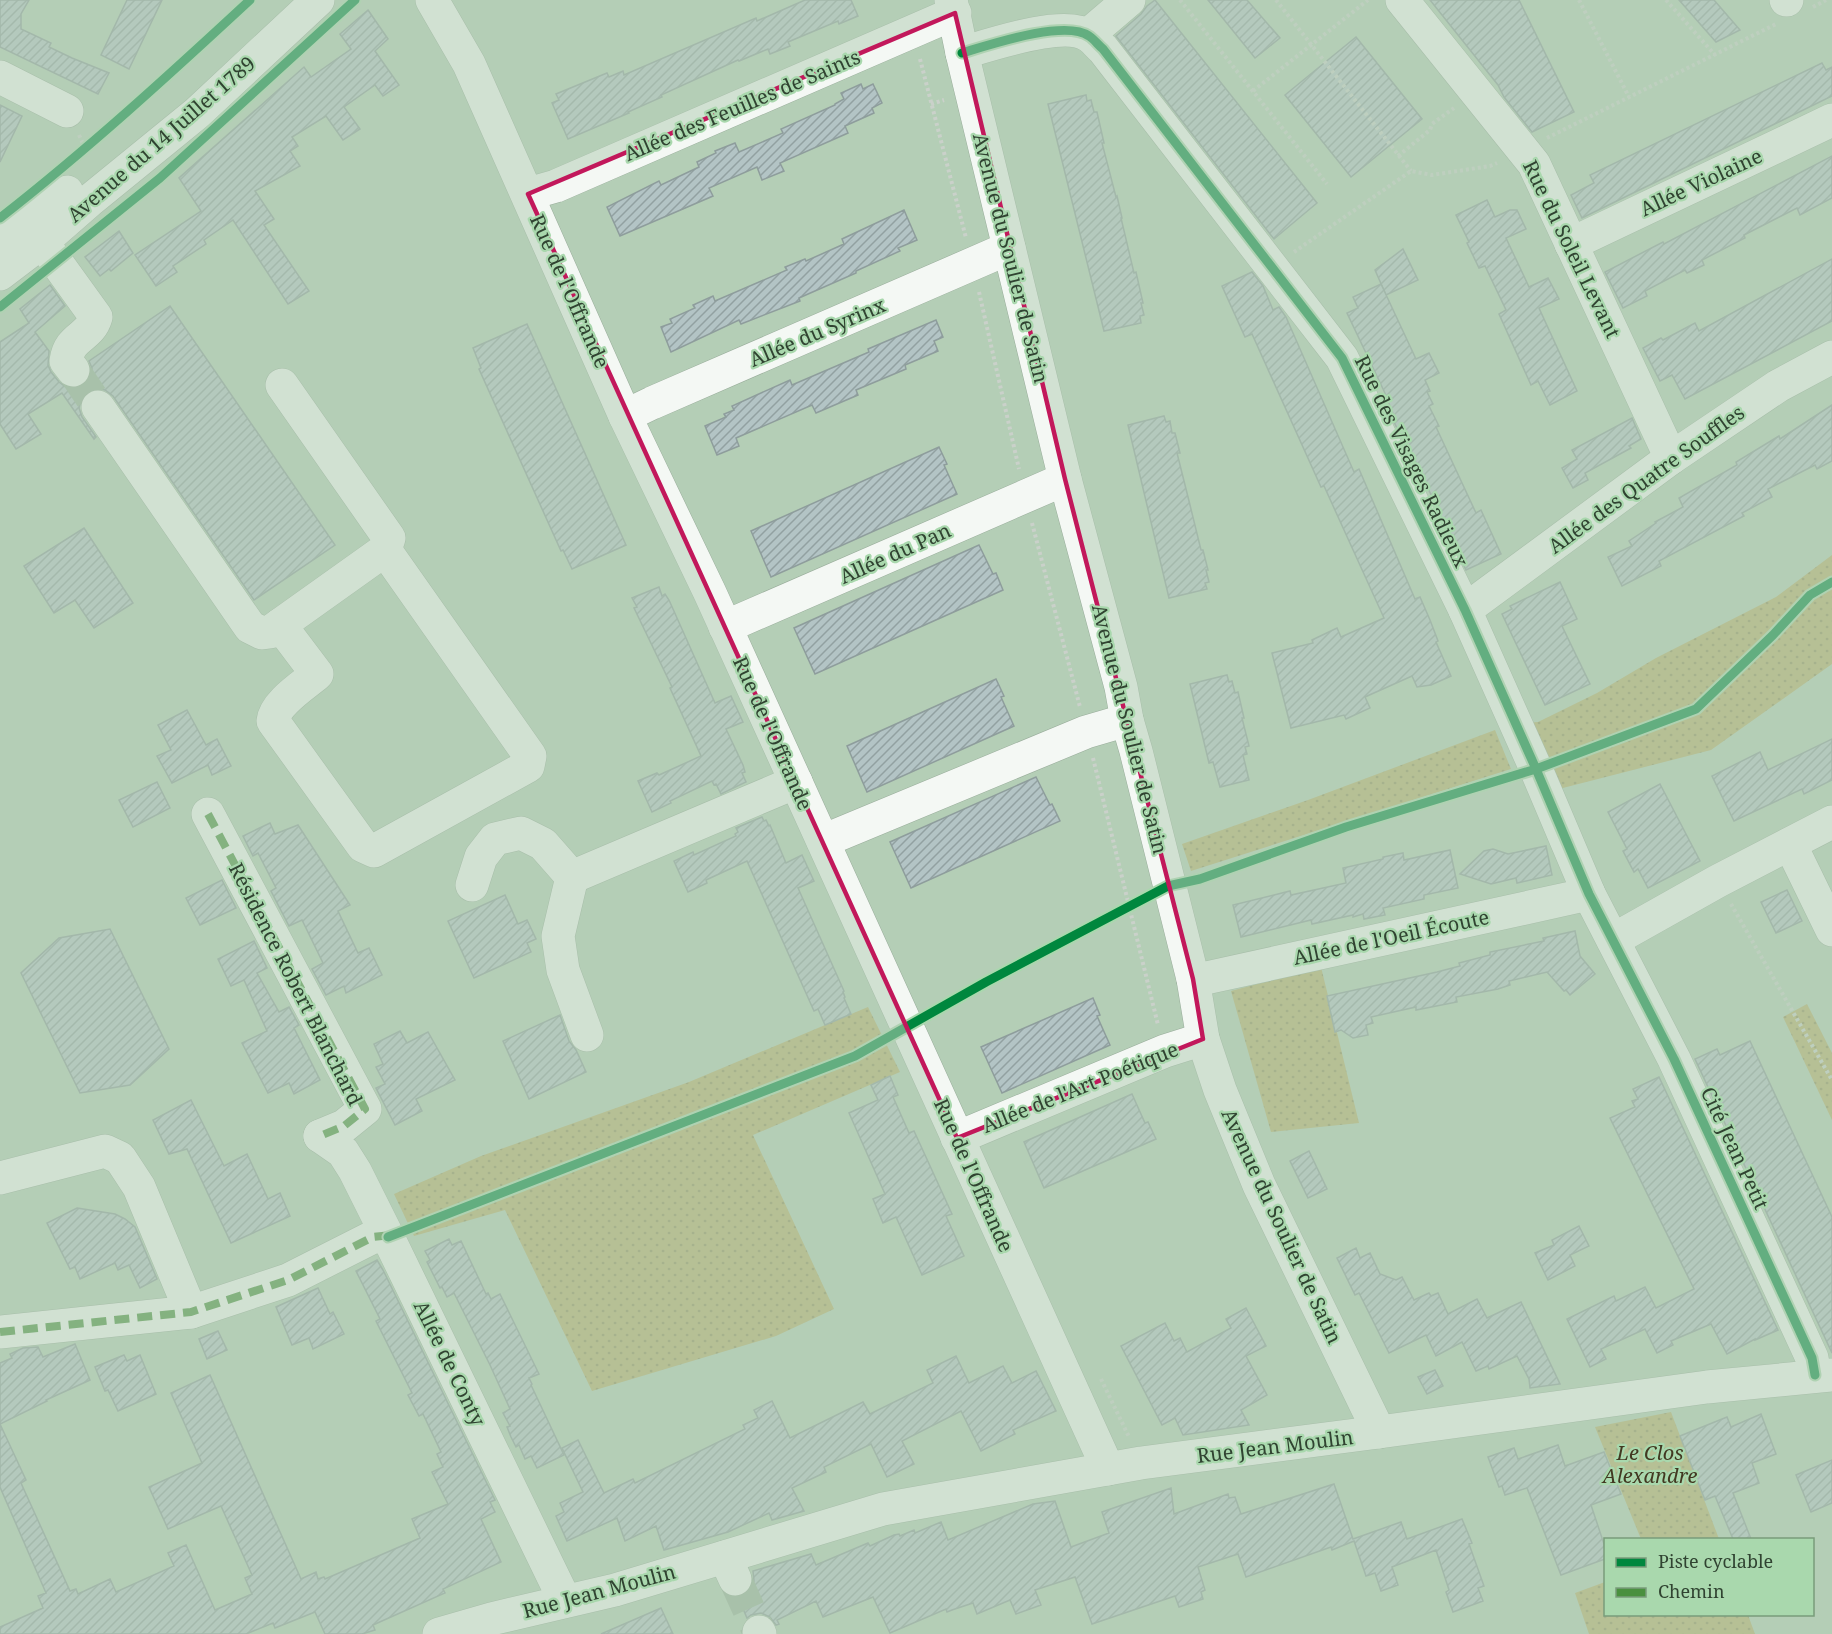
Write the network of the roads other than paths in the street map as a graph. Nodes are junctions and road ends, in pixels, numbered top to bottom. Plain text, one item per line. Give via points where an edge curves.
1 (284, 0) edge
2 (318, 0) edge
3 (432, 0) edge
4 (1129, 0) edge
5 (1402, 0) edge
6 (953, 6) edge
7 (1088, 35) junction
8 (962, 53) junction
9 (0, 77) edge
10 (67, 111) dead end
11 (1832, 120) edge
12 (528, 194) junction
13 (42, 242) junction
14 (1571, 244) junction
15 (0, 245) edge
16 (1009, 248) junction
17 (0, 274) edge
18 (1832, 357) edge
19 (73, 370) tunnel mouth
20 (282, 385) dead end
21 (98, 407) tunnel mouth
22 (625, 416) junction
23 (1671, 458) junction
24 (1065, 479) junction
25 (385, 550) junction
26 (1466, 610) junction
27 (280, 624) junction
28 (725, 627) junction
29 (1127, 720) junction
30 (796, 782) junction
31 (208, 814) dead end
32 (1832, 822) edge
33 (823, 841) junction
34 (1790, 844) junction
35 (572, 877) junction
36 (472, 885) dead end
37 (1588, 894) junction
38 (1832, 930) edge
39 (1613, 940) junction
40 (1193, 979) junction
41 (588, 1035) dead end
42 (1203, 1039) junction
43 (320, 1136) joint
44 (957, 1137) junction
45 (0, 1178) edge
46 (388, 1236) junction
47 (191, 1312) junction
48 (0, 1332) edge
49 (1823, 1375) edge
50 (1379, 1432) junction
51 (1108, 1469) junction
52 (565, 1601) junction
53 (439, 1634) edge

1 - 15 street, Avenue du 14 Juillet 1789 via 113,156
2 - 13 street, Avenue du 14 Juillet 1789 via 196,113
3 - 12 street, Rue de l'Offrande via 469,64
4 - 7 street
5 - 14 street, Rue du Soleil Levant via 1534,164
6 - 8 street, Avenue du Soulier de Satin
6 - 12 street, Allée des Feuilles de Saints via 912,31 556,186
7 - 8 street via 1066,30 1017,36
7 - 26 street, Rue des Visages Radieux via 1342,358
8 - 16 street, Avenue du Soulier de Satin
9 - 10 street
11 - 14 street, Allée Violaine
12 - 22 street, Rue de l'Offrande
13 - 17 street, Avenue du 14 Juillet 1789
13 - 19 street via 96,318 94,327 73,343 67,355 66,361
14 - 23 street, Rue du Soleil Levant
16 - 22 street, Allée du Syrinx
16 - 24 street, Avenue du Soulier de Satin
18 - 23 street, Allée des Quatre Souffles via 1778,386
20 - 25 street via 389,538
21 - 27 street via 250,627 262,633
22 - 28 street, Rue de l'Offrande
23 - 26 street, Allée des Quatre Souffles
24 - 28 street, Allée du Pan
24 - 29 street, Avenue du Soulier de Satin
25 - 27 street
25 - 27 street via 530,756 528,766 374,851 363,846 273,721 280,706 317,674
26 - 37 street, Rue des Visages Radieux
28 - 30 street, Rue de l'Offrande
29 - 33 street via 1086,732
29 - 40 street, Avenue du Soulier de Satin
30 - 33 street, Rue de l'Offrande
30 - 35 street
31 - 43 street, Résidence Robert Blanchard via 365,1109 344,1126
32 - 34 street
33 - 44 street, Rue de l'Offrande
34 - 38 street
34 - 39 street
35 - 36 street via 543,844 520,833 495,839 481,857
35 - 41 street via 558,936 562,970
37 - 39 street, Rue des Visages Radieux
37 - 40 street, Allée de l'Oeil Écoute
39 - 49 street, Cité Jean Petit via 1669,1049
40 - 42 street, Avenue du Soulier de Satin
42 - 44 street, Allée de l'Art Poétique via 1164,1051
42 - 50 street, Avenue du Soulier de Satin via 1259,1185
43 - 46 street, Allée de Conty via 343,1152
44 - 51 street, Rue de l'Offrande
45 - 47 street via 105,1151 120,1158 139,1187
46 - 47 street via 373,1237 288,1280
46 - 52 street, Allée de Conty
47 - 48 street
49 - 50 street, Rue Jean Moulin
50 - 51 street, Rue Jean Moulin
51 - 52 street, Rue Jean Moulin via 883,1509 730,1568
52 - 53 street, Rue Jean Moulin

